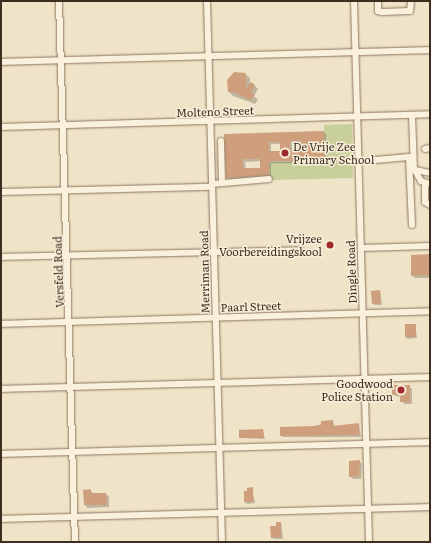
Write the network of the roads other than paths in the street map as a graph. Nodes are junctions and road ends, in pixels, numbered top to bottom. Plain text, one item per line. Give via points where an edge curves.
1 (59, 1) edge
2 (207, 1) edge
3 (354, 1) edge
4 (378, 1) edge
5 (410, 1) edge
6 (430, 50) edge
7 (355, 52) junction
8 (208, 56) junction
9 (61, 60) junction
10 (1, 62) edge
11 (430, 114) edge
12 (412, 115) junction
13 (357, 116) junction
14 (210, 121) junction
15 (63, 126) junction
16 (1, 127) edge
17 (221, 141) dead end
18 (411, 157) junction
19 (375, 160) dead end
20 (415, 170) junction
21 (430, 174) edge
22 (270, 179) dead end
23 (222, 183) junction
24 (428, 183) edge
25 (212, 185) junction
26 (65, 190) junction
27 (1, 192) edge
28 (430, 205) edge
29 (412, 225) dead end
30 (430, 246) edge
31 (360, 248) junction
32 (301, 250) dead end
33 (214, 252) junction
34 (67, 255) junction
35 (1, 257) edge
36 (430, 311) edge
37 (363, 313) junction
38 (215, 317) junction
39 (70, 322) junction
40 (1, 324) edge
41 (430, 377) edge
42 (364, 378) junction
43 (218, 383) junction
44 (70, 387) junction
45 (1, 389) edge
46 (430, 442) edge
47 (366, 444) junction
48 (219, 448) junction
49 (72, 452) junction
50 (1, 454) edge
51 (430, 508) edge
52 (368, 509) junction
53 (221, 513) junction
54 (74, 517) junction
55 (1, 520) edge
56 (75, 542) edge
57 (222, 542) edge
58 (369, 542) edge

1 - 9 street, Versfeld Road
2 - 8 street, Merriman Road
3 - 7 street, Dingle Road
4 - 5 street via 378,9 382,12 410,11
6 - 7 street
7 - 8 street
7 - 13 street, Dingle Road
8 - 9 street
8 - 14 street, Merriman Road
9 - 10 street
9 - 15 street, Versfeld Road
11 - 12 street, Molteno Street
12 - 13 street, Molteno Street
12 - 18 street
13 - 14 street, Molteno Street
13 - 31 street, Dingle Road
14 - 15 street, Molteno Street
14 - 25 street, Merriman Road
15 - 16 street, Molteno Street
15 - 26 street, Versfeld Road
17 - 23 street
18 - 19 street
18 - 20 street
18 - 29 street
20 - 21 street
20 - 24 street
21 - 24 street
22 - 23 street
23 - 25 street
24 - 28 street via 425,202
25 - 26 street
25 - 33 street, Merriman Road
26 - 27 street
26 - 34 street, Versfeld Road
30 - 31 street
31 - 37 street, Dingle Road
32 - 33 street
33 - 34 street
33 - 38 street, Merriman Road
34 - 35 street
34 - 39 street, Versfeld Road
36 - 37 street, Paarl Street
37 - 38 street, Paarl Street
37 - 42 street, Dingle Road
38 - 39 street, Paarl Street
38 - 43 street, Merriman Road
39 - 40 street, Paarl Street
39 - 44 street, Versfeld Road
41 - 42 street
42 - 43 street
42 - 47 street, Dingle Road
43 - 44 street
43 - 48 street, Merriman Road
44 - 45 street
44 - 49 street, Versfeld Road
46 - 47 street
47 - 48 street
47 - 52 street, Dingle Road
48 - 49 street
48 - 53 street, Merriman Road
49 - 50 street
49 - 54 street, Versfeld Road
51 - 52 street
52 - 53 street
52 - 58 street, Dingle Road
53 - 54 street
53 - 57 street, Merriman Road
54 - 55 street
54 - 56 street, Versfeld Road

